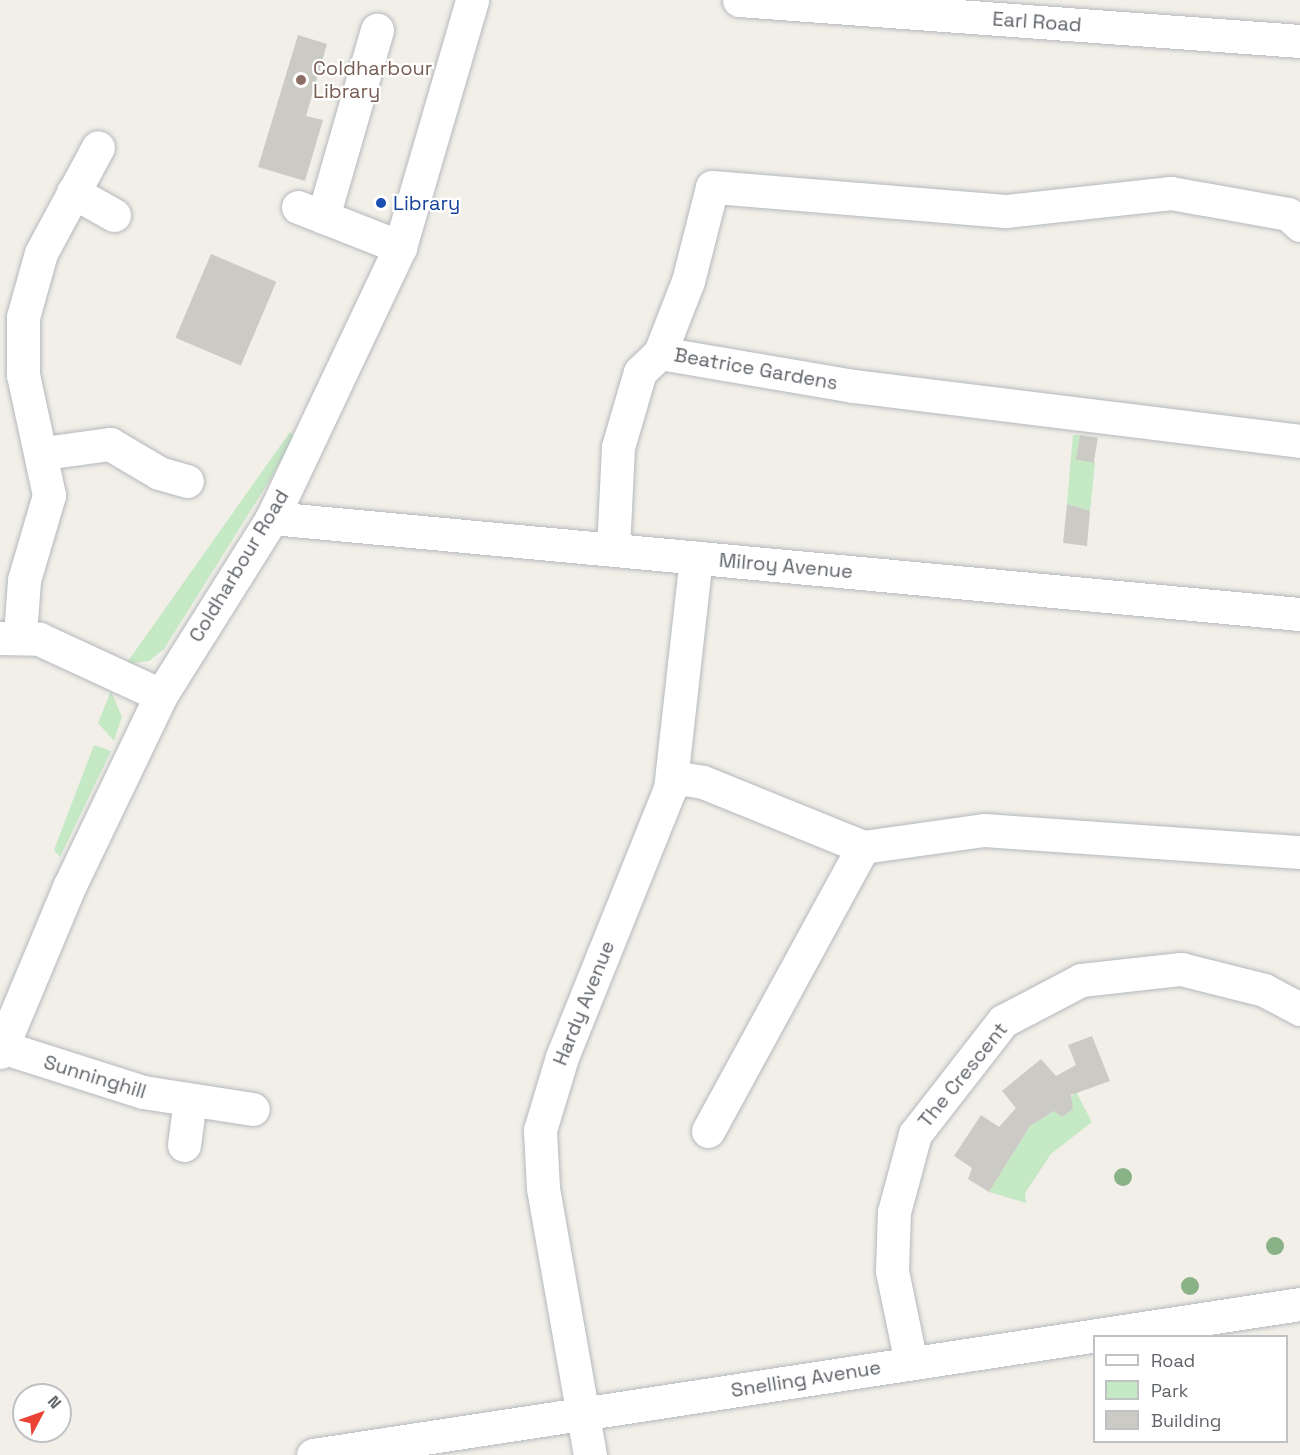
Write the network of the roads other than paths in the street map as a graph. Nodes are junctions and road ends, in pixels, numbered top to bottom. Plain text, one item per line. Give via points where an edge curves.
1 (472, 0) edge
2 (739, 0) edge
3 (377, 30) dead end
4 (1300, 41) edge
5 (98, 147) dead end
6 (74, 192) junction
7 (114, 215) dead end
8 (1287, 218) edge
9 (400, 247) junction
10 (660, 353) junction
11 (1300, 441) edge
12 (44, 453) junction
13 (187, 482) dead end
14 (272, 518) junction
15 (613, 549) junction
16 (696, 557) junction
17 (1300, 614) edge
18 (10, 636) edge
19 (161, 695) junction
20 (672, 777) junction
21 (863, 847) junction
22 (1300, 852) edge
23 (1300, 1009) edge
24 (1, 1050) edge
25 (190, 1100) junction
26 (254, 1109) dead end
27 (708, 1131) dead end
28 (184, 1144) dead end
29 (1300, 1304) edge
30 (1093, 1335) edge
31 (1096, 1335) edge
32 (911, 1363) junction
33 (583, 1413) junction
34 (313, 1455) edge
35 (590, 1455) edge

1 - 9 street, Coldharbour Road
2 - 4 street, Earl Road
3 - 9 street via 310,212
5 - 6 street
6 - 7 street
6 - 12 street via 41,253 23,317 23,375
8 - 10 street, Beatrice Gardens via 1171,193 1005,211 712,187 688,281
9 - 14 street, Coldharbour Road via 386,266
10 - 11 street, Beatrice Gardens via 865,388
10 - 15 street via 640,372 618,447
12 - 13 street via 106,443
12 - 18 street via 48,504
14 - 15 street, Milroy Avenue
14 - 19 street, Coldharbour Road
15 - 16 street, Milroy Avenue
16 - 17 street, Milroy Avenue
16 - 20 street, Hardy Avenue
18 - 19 street via 48,643
19 - 24 street, Coldharbour Road via 69,887
20 - 21 street via 703,782
20 - 33 street, Hardy Avenue via 558,1068 540,1130 543,1188
21 - 22 street via 984,830
21 - 27 street
23 - 32 street, The Crescent via 1264,990 1181,969 1081,980 1002,1022 912,1145 894,1212 892,1271
24 - 25 street, Sunninghill via 118,1086
25 - 26 street, Sunninghill
25 - 28 street
29 - 31 street, Snelling Avenue
30 - 32 street, Snelling Avenue
32 - 33 street, Snelling Avenue
33 - 34 street, Snelling Avenue
33 - 35 street, Hardy Avenue

